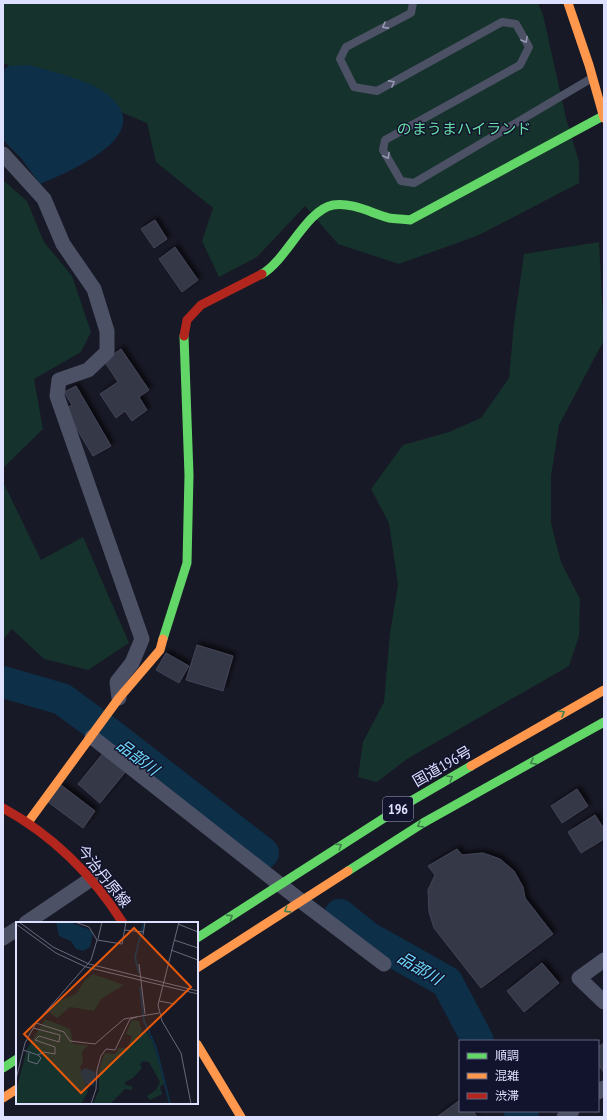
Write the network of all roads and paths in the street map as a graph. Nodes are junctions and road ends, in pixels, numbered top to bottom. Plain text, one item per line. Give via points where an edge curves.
1 (413, 3) edge
2 (568, 3) edge
3 (593, 78) junction
4 (604, 117) edge
5 (3, 154) edge
6 (604, 690) edge
7 (119, 698) junction
8 (604, 722) edge
9 (92, 737) junction
10 (3, 808) edge
11 (29, 821) junction
12 (91, 879) junction
13 (279, 884) junction
14 (301, 901) junction
15 (27, 922) edge
16 (122, 922) edge
17 (16, 930) edge
18 (198, 937) edge
19 (3, 938) edge
20 (604, 960) edge
21 (384, 964) dead end
22 (198, 967) edge
23 (604, 1002) edge
24 (198, 1046) edge
25 (16, 1060) edge
26 (3, 1068) edge
27 (16, 1089) edge
28 (3, 1098) edge
29 (241, 1117) edge

1 -> 3 lane via 411,13 346,47 340,59 354,87 377,91 502,22 516,24 529,48 520,65 385,140 383,150 401,181 414,183
2 - 3 main road
3 - 4 main road
4 - 7 main road via 410,220 390,218 356,206 332,205 312,216 264,273 202,305 187,320 183,339 189,475 187,563 160,650
5 - 7 street via 44,198 62,244 94,289 107,331 107,352 88,370 59,380 57,396 142,639 132,663 117,682
13 -> 6 main road, 国道196号 / 196 via 406,804
7 - 9 main road
8 -> 14 main road, 196 via 423,823
9 - 11 main road
9 - 13 street
10 - 11 main road, 今治丹原線
11 - 12 main road, 今治丹原線 via 72,856
12 - 15 street
12 - 16 main road, 今治丹原線
13 - 14 street
18 -> 13 main road, 国道196号 / 196
14 - 21 street
14 -> 22 main road, 196
17 - 19 street
20 - 23 street via 579,978
24 - 29 main road
25 - 26 main road
27 - 28 main road

